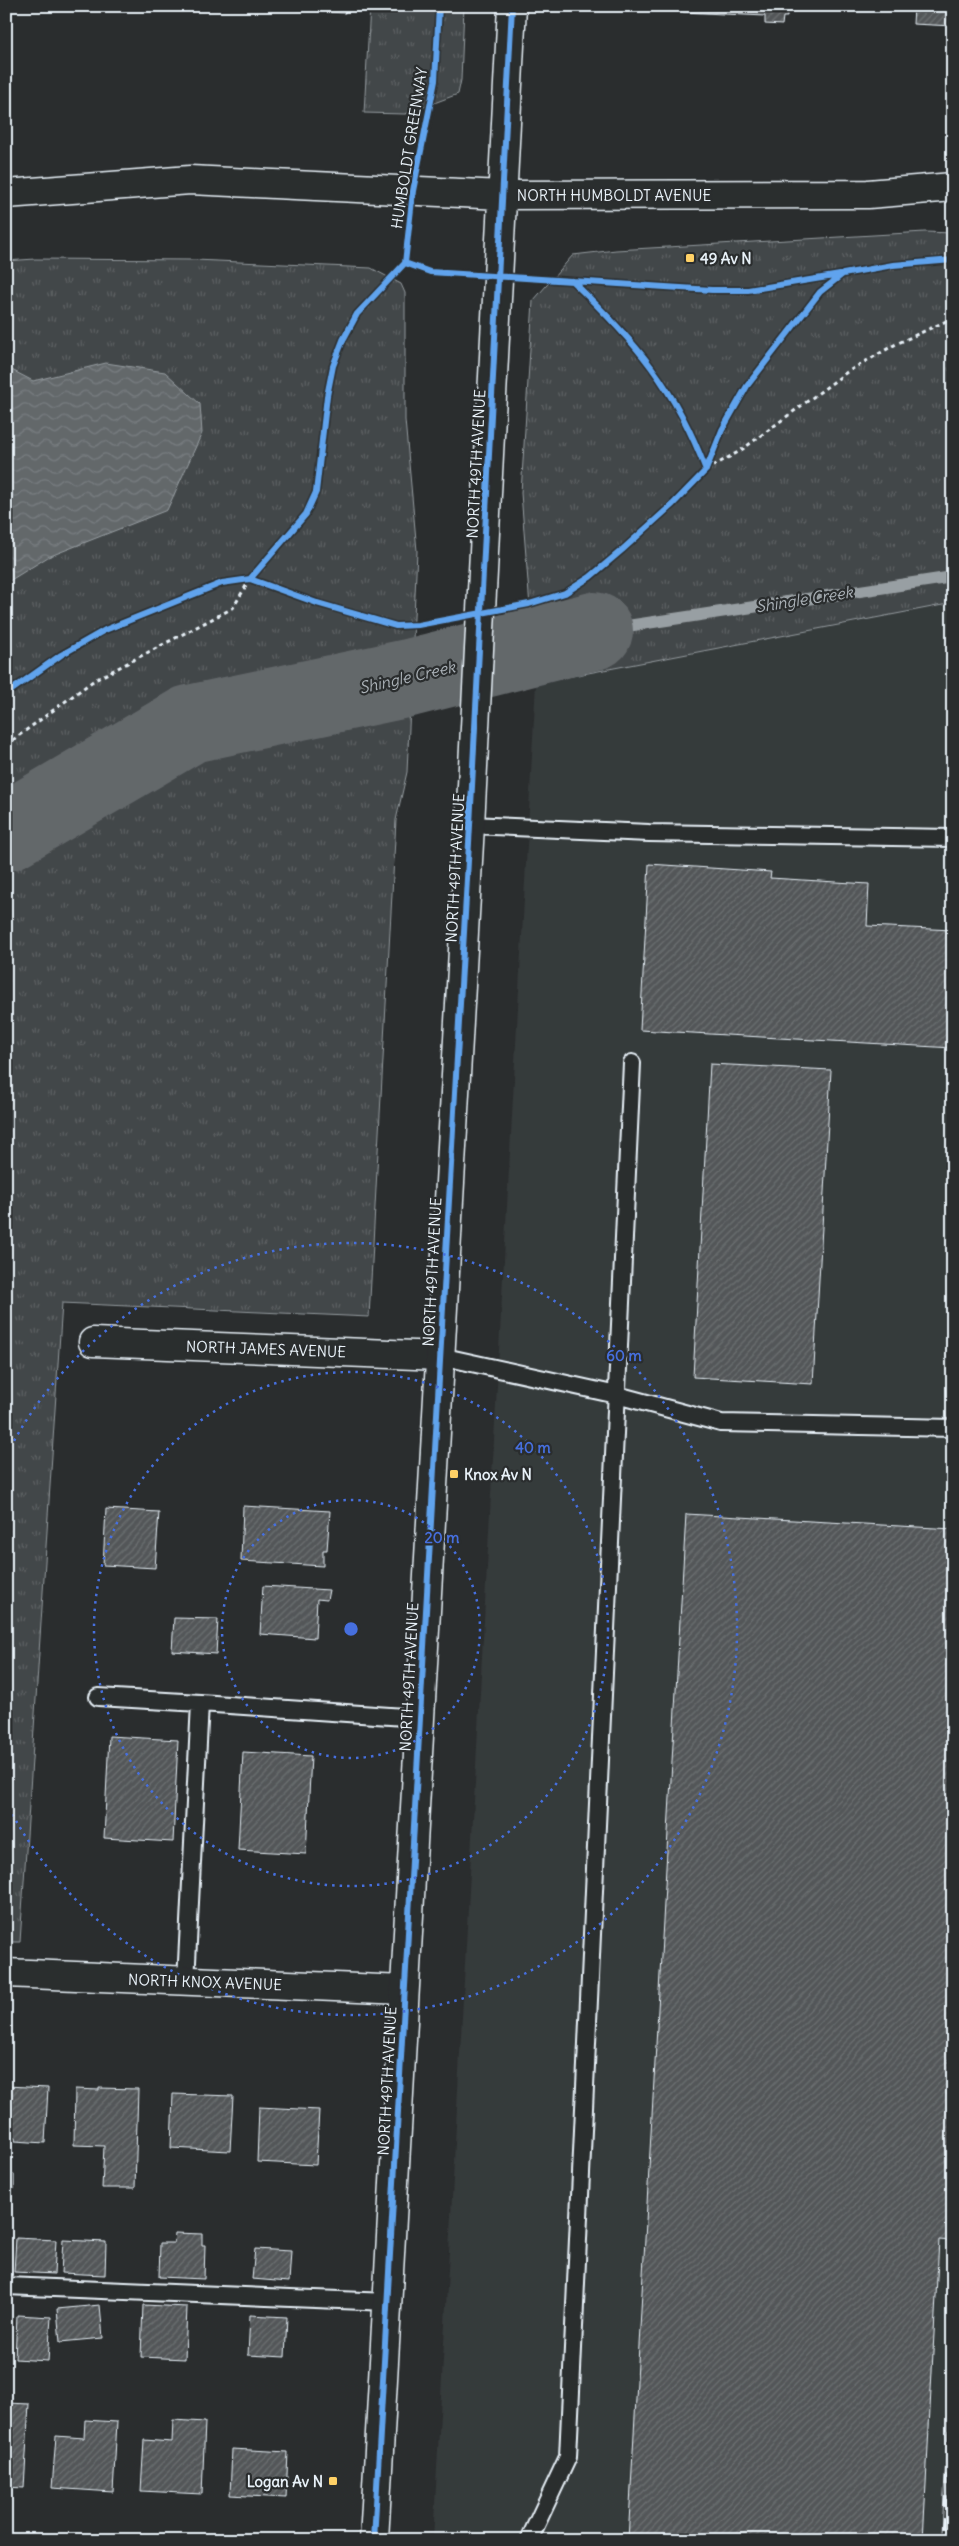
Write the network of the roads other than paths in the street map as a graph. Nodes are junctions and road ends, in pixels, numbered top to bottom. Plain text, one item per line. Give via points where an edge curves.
1 (512, 6) edge
2 (953, 187) edge
3 (6, 194) edge
4 (502, 195) junction
5 (470, 825) junction
6 (953, 838) edge
7 (632, 1064) dead end
8 (93, 1342) dead end
9 (440, 1356) junction
10 (616, 1395) junction
11 (953, 1428) edge
12 (98, 1697) dead end
13 (200, 1703) junction
14 (419, 1718) junction
15 (6, 1973) edge
16 (186, 1982) junction
17 (404, 1990) junction
18 (6, 2286) edge
19 (388, 2302) junction
20 (374, 2540) edge
21 (529, 2540) edge

1 - 4 street, NORTH 49TH AVENUE
2 - 4 street, NORTH HUMBOLDT AVENUE via 868,194
3 - 4 street, NORTH HUMBOLDT AVENUE via 190,180
4 - 5 street, NORTH 49TH AVENUE
5 - 6 lane via 649,834
5 - 9 street, NORTH 49TH AVENUE
7 - 10 lane
8 - 9 street, NORTH JAMES AVENUE
9 - 10 lane
9 - 14 street, NORTH 49TH AVENUE
10 - 11 lane via 721,1423
10 - 21 lane via 568,2457
12 - 13 lane
13 - 14 lane
13 - 16 lane
14 - 17 street, NORTH 49TH AVENUE
15 - 16 street, NORTH KNOX AVENUE
16 - 17 street, NORTH KNOX AVENUE
17 - 19 street, NORTH 49TH AVENUE
18 - 19 lane
19 - 20 street, NORTH 49TH AVENUE

